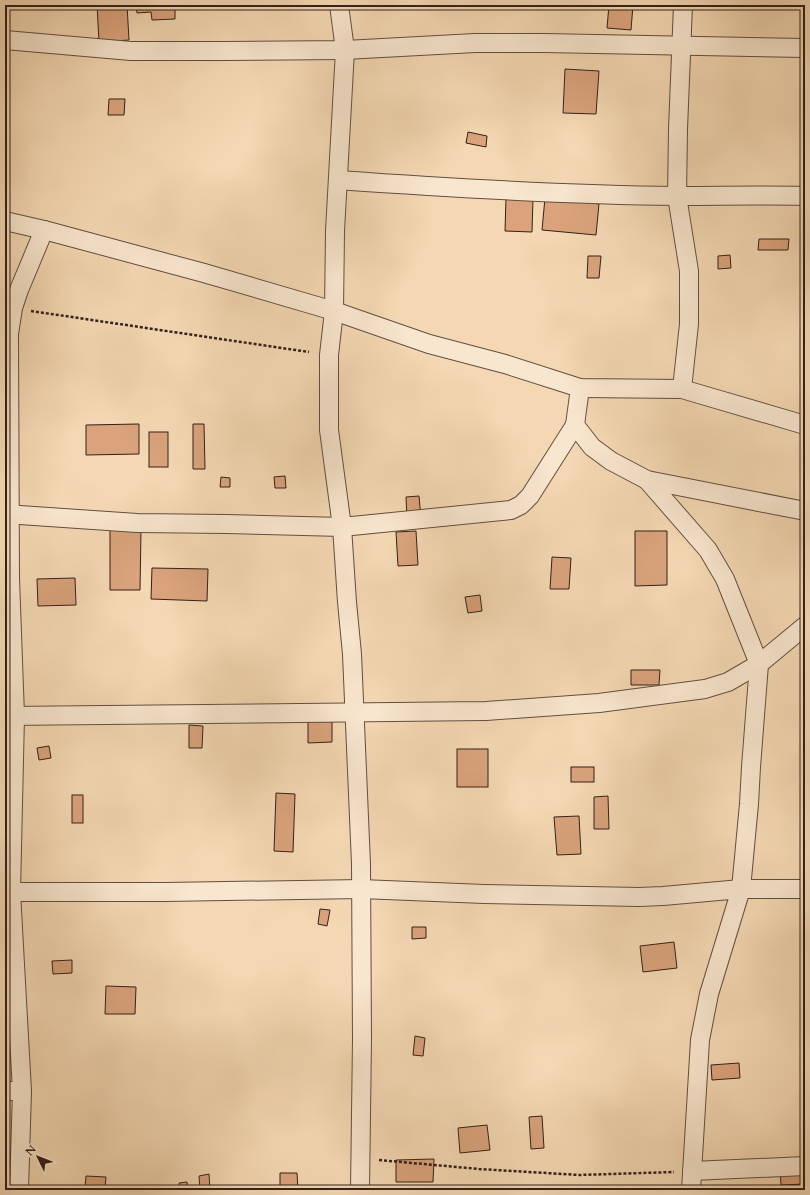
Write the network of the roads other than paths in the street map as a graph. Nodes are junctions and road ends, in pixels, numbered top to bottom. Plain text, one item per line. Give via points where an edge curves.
1 (339, 5) edge
2 (683, 5) edge
3 (5, 40) edge
4 (681, 46) junction
5 (805, 48) edge
6 (345, 50) junction
7 (338, 180) junction
8 (677, 196) junction
9 (805, 196) edge
10 (5, 221) edge
11 (44, 230) junction
12 (334, 311) junction
13 (580, 388) junction
14 (682, 389) junction
15 (575, 425) junction
16 (805, 425) edge
17 (647, 480) junction
18 (805, 511) edge
19 (7, 514) edge
20 (342, 527) junction
21 (805, 626) edge
22 (759, 664) junction
23 (355, 714) junction
24 (10, 716) edge
25 (361, 889) junction
26 (741, 889) junction
27 (805, 889) edge
28 (8, 892) edge
29 (13, 1091) edge
30 (805, 1166) edge
31 (692, 1171) junction
32 (19, 1190) edge
33 (360, 1190) edge
34 (691, 1190) edge

1 - 6 street
2 - 4 street
3 - 6 street via 130,51
4 - 5 street
4 - 6 street via 474,43
4 - 8 street
6 - 7 street
7 - 8 street via 466,189
7 - 12 street
8 - 9 street
8 - 14 street via 689,271 689,324
10 - 11 street
11 - 12 street
11 - 19 street via 19,290 9,334
12 - 13 street via 429,344 505,364
12 - 20 street via 329,355 329,430
13 - 14 street
13 - 15 street
14 - 16 street
15 - 17 street via 592,447 611,461
15 - 20 street via 530,496 516,508
17 - 18 street
17 - 22 street via 708,550 725,579
19 - 20 street via 188,525
19 - 24 street via 10,578
20 - 23 street
21 - 22 street
22 - 23 street via 728,682 705,689 599,703 486,712
22 - 26 street
23 - 24 street
23 - 25 street
24 - 28 street
25 - 26 street via 639,897
25 - 28 street
25 - 33 street
26 - 27 street
26 - 31 street via 709,994 700,1040
28 - 29 street
29 - 32 street
30 - 31 street
31 - 34 street

